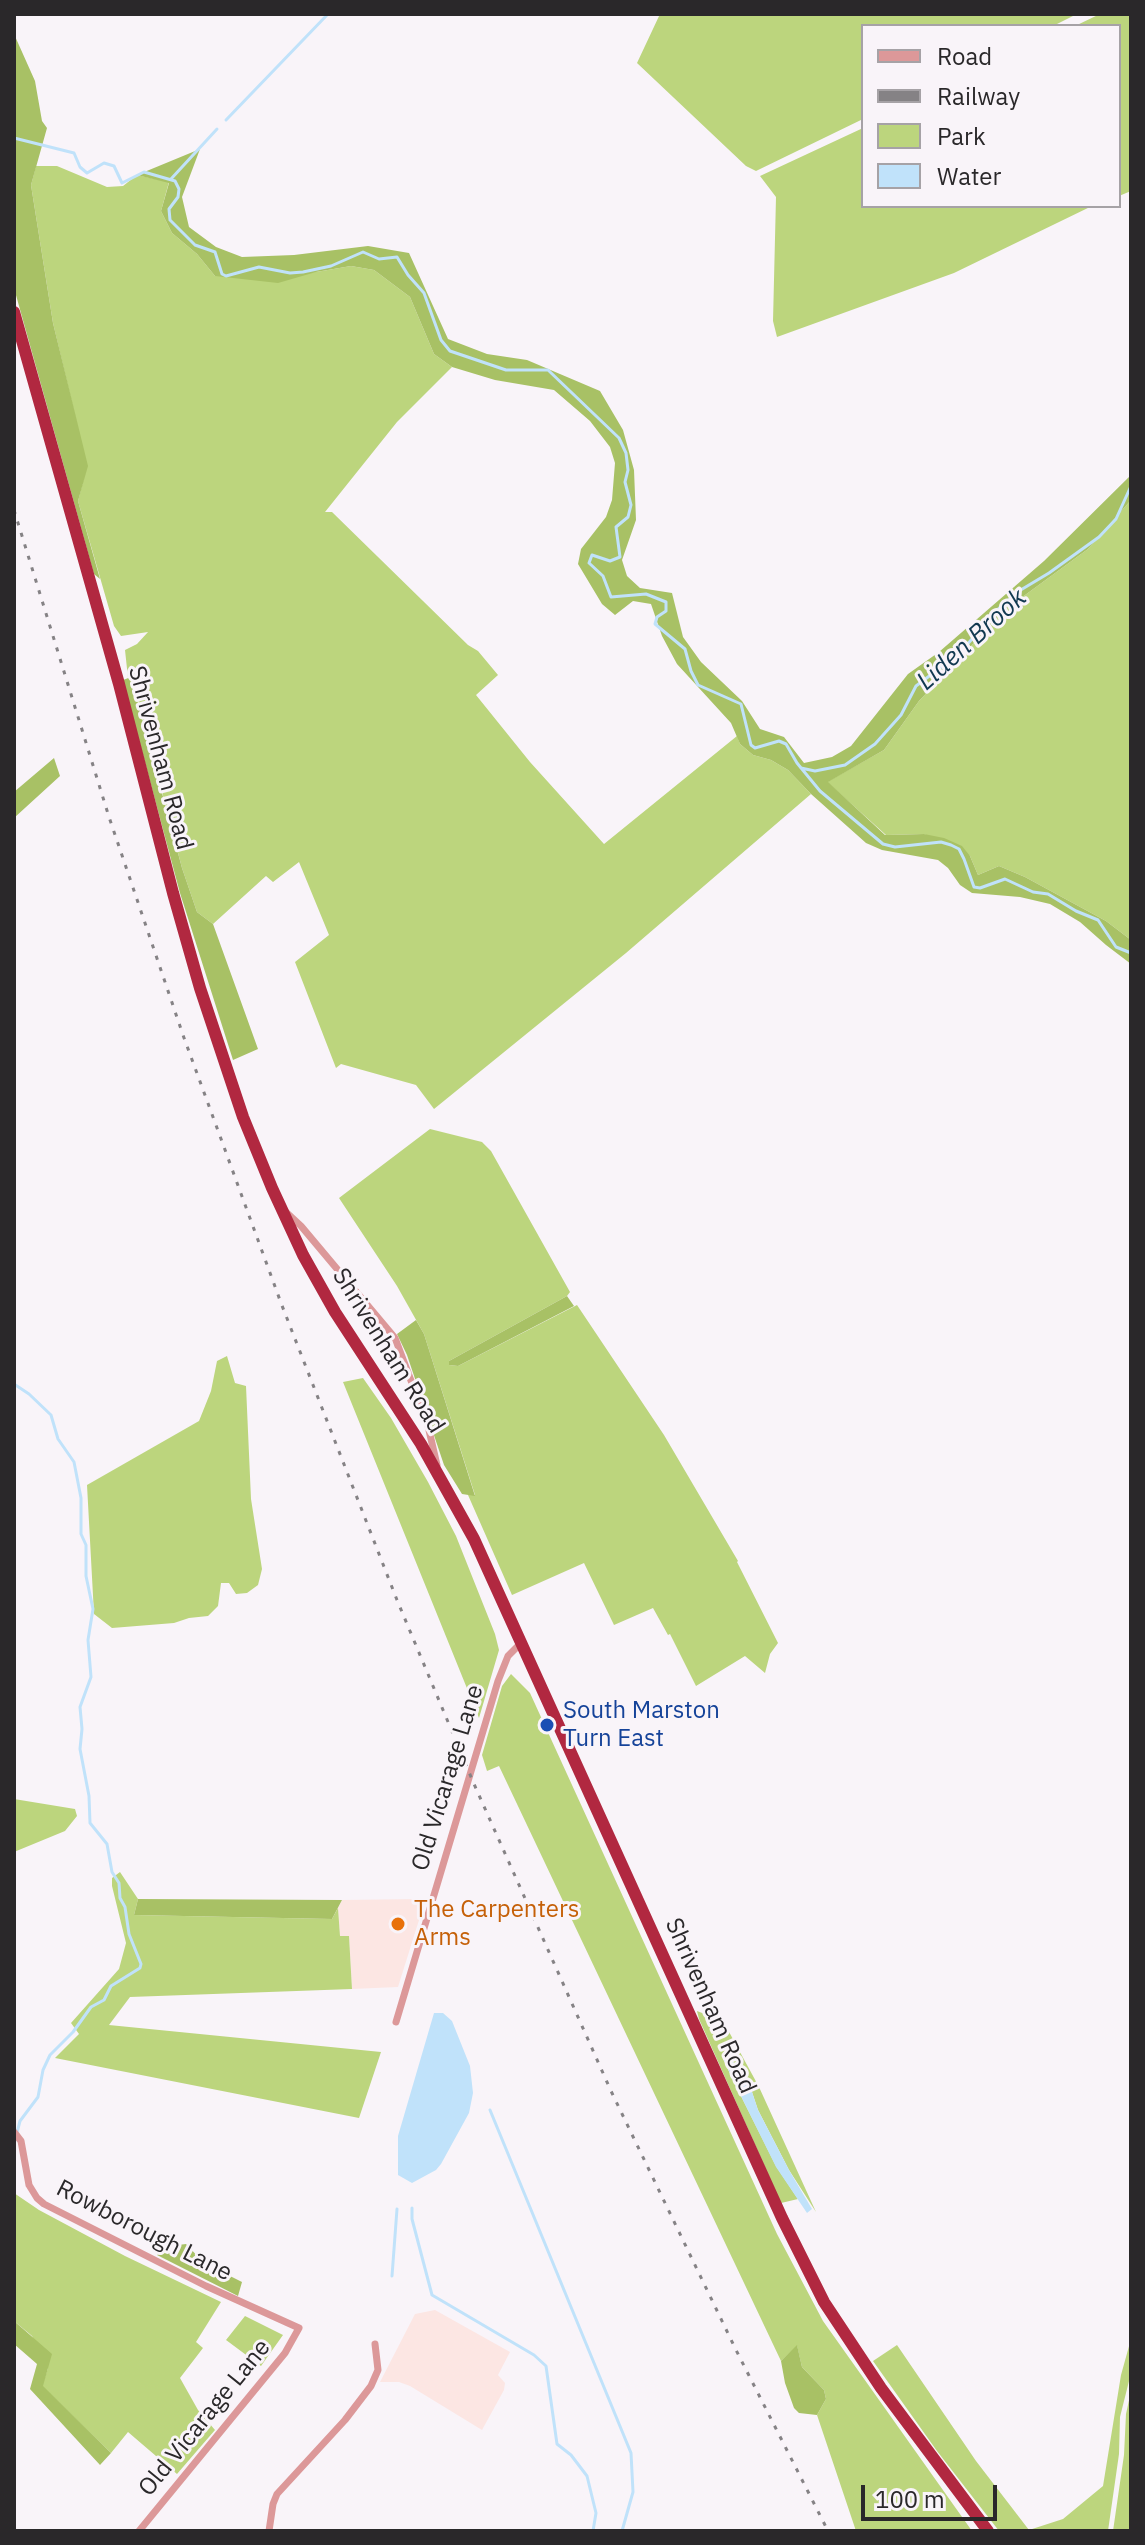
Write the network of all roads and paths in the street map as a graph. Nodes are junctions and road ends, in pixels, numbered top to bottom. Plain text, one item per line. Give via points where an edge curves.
1 (14, 312) edge
2 (282, 1209) junction
3 (438, 1473) junction
4 (520, 1644) junction
5 (396, 2022) dead end
6 (16, 2134) edge
7 (299, 2328) joint
8 (375, 2344) dead end
9 (139, 2531) edge
10 (269, 2531) edge
11 (988, 2531) edge

1 - 2 highway, Shrivenham Road via 200,988 243,1117
2 - 3 highway, Shrivenham Road via 335,1312
2 - 3 street, Shrivenham Road via 391,1331 428,1426
3 - 4 highway, Shrivenham Road
4 - 5 street, Old Vicarage Lane via 508,1656 498,1681
4 - 11 highway, Shrivenham Road via 824,2302
6 - 7 street, Rowborough Lane via 29,2185 44,2204
7 - 9 street, Old Vicarage Lane via 285,2353
8 - 10 street via 378,2370 371,2386 277,2494

